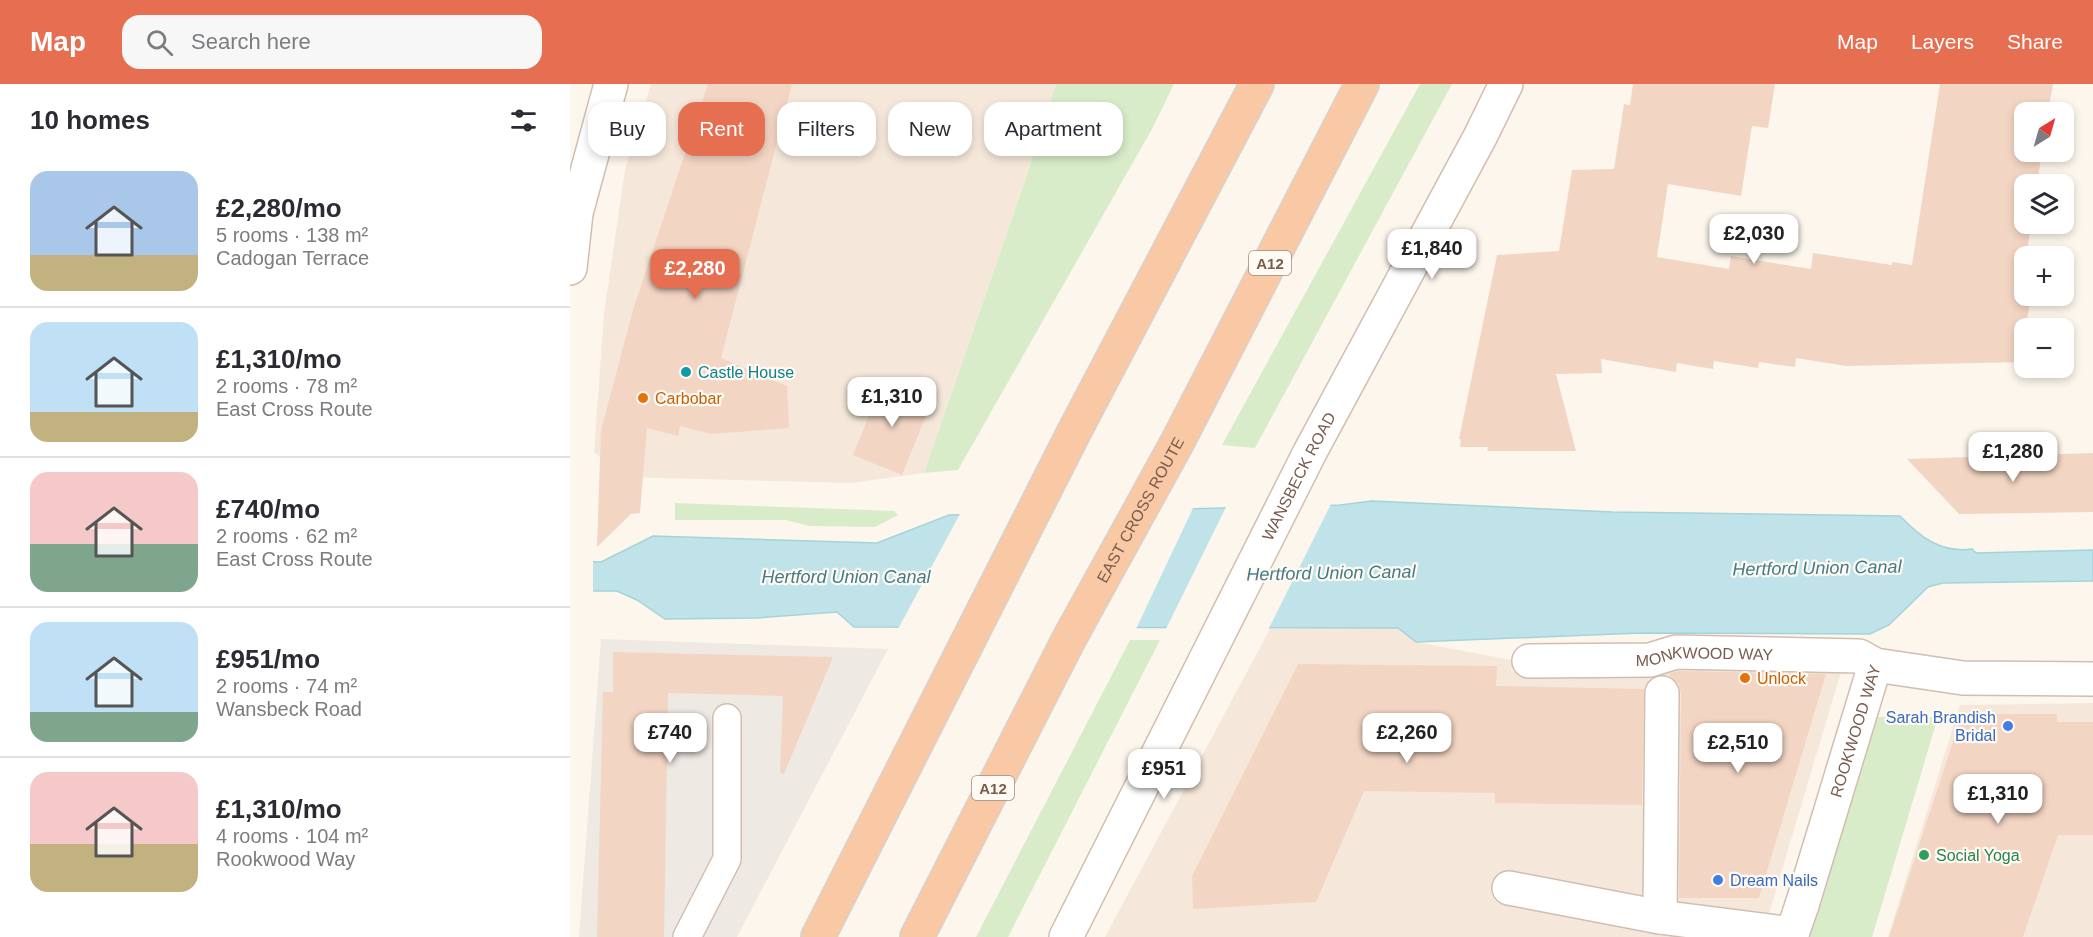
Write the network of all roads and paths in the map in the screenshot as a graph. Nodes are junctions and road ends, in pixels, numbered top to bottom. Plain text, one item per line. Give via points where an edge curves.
1 (611, 84) edge
2 (1257, 84) edge
3 (1362, 84) edge
4 (1506, 84) edge
5 (573, 212) edge
6 (570, 268) edge
7 (1529, 662) dead end
8 (1875, 665) junction
9 (2093, 679) edge
10 (1662, 693) dead end
11 (727, 718) dead end
12 (1509, 888) dead end
13 (1660, 917) junction
14 (1795, 926) edge
15 (687, 937) edge
16 (818, 937) edge
17 (917, 937) edge
18 (1066, 937) edge

1 - 5 street
2 - 16 highway via 1074,432
3 - 17 highway, EAST CROSS ROUTE / A12 via 1178,441 1069,639
4 - 18 street, WANSBECK ROAD via 1310,452
5 - 6 street
7 - 8 street, MONKWOOD WAY via 1650,660 1676,652 1859,656
8 - 9 street, ROOKWOOD WAY via 1963,678
8 - 14 street, ROOKWOOD WAY
10 - 13 street
11 - 15 lane via 727,859
12 - 13 street
13 - 14 street

